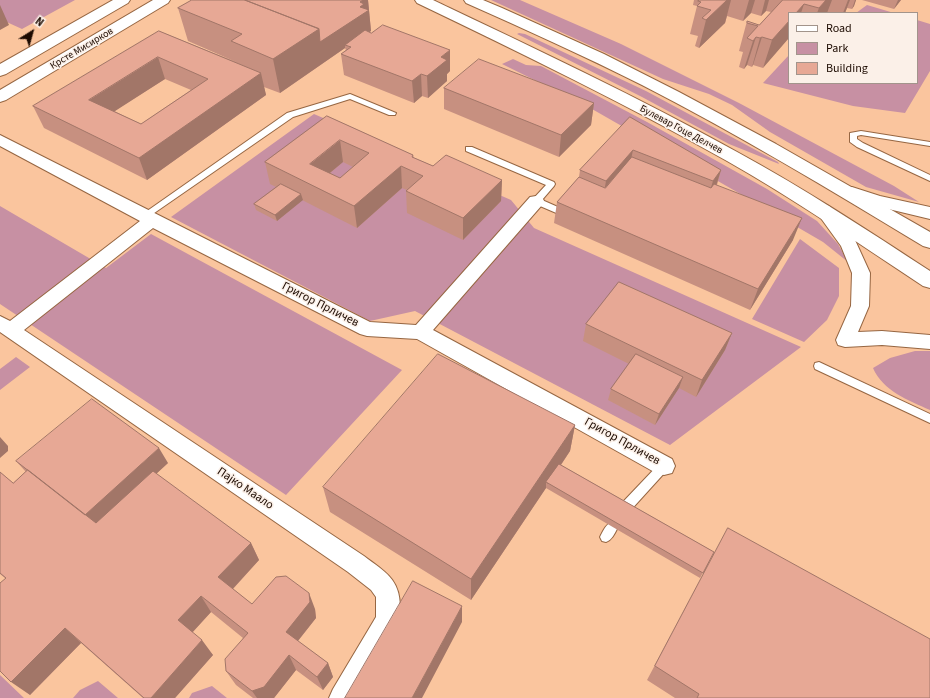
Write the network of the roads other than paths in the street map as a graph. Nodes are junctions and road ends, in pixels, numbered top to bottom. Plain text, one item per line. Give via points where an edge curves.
1 (123, 0) edge
2 (163, 0) edge
3 (422, 0) edge
4 (470, 0) edge
5 (0, 71) edge
6 (0, 97) edge
7 (392, 113) dead end
8 (0, 140) edge
9 (930, 144) edge
10 (469, 149) dead end
11 (930, 178) edge
12 (838, 186) junction
13 (536, 201) junction
14 (823, 210) junction
15 (564, 213) edge
16 (930, 213) edge
17 (148, 218) junction
18 (930, 241) edge
19 (930, 281) edge
20 (5, 327) edge
21 (420, 332) junction
22 (930, 342) edge
23 (819, 366) dead end
24 (930, 419) edge
25 (664, 466) joint
26 (625, 508) edge
27 (612, 527) edge
28 (606, 538) dead end
29 (342, 698) edge

1 - 5 street, Крсте Мисирков
2 - 6 street, Крсте Мисирков
3 - 14 street, Булевар Гоце Делчев via 561,67 733,157
4 - 12 street via 666,91
7 - 17 lane via 350,96 290,115
8 - 17 street, Григор Прличев
9 - 11 lane via 861,133 852,135 853,140 860,145
10 - 13 lane via 551,184
12 - 16 street via 876,201
12 - 18 street
13 - 15 lane
13 - 21 street
14 - 19 street, Булевар Гоце Делчев
14 - 22 street via 849,244 861,273 860,306 845,340 882,338
17 - 20 street
17 - 21 street, Григор Прличев via 367,329
20 - 29 street, Пајко Маало via 379,582 388,594 388,620
21 - 25 street, Григор Прличев
23 - 24 lane
25 - 26 lane
27 - 28 lane

